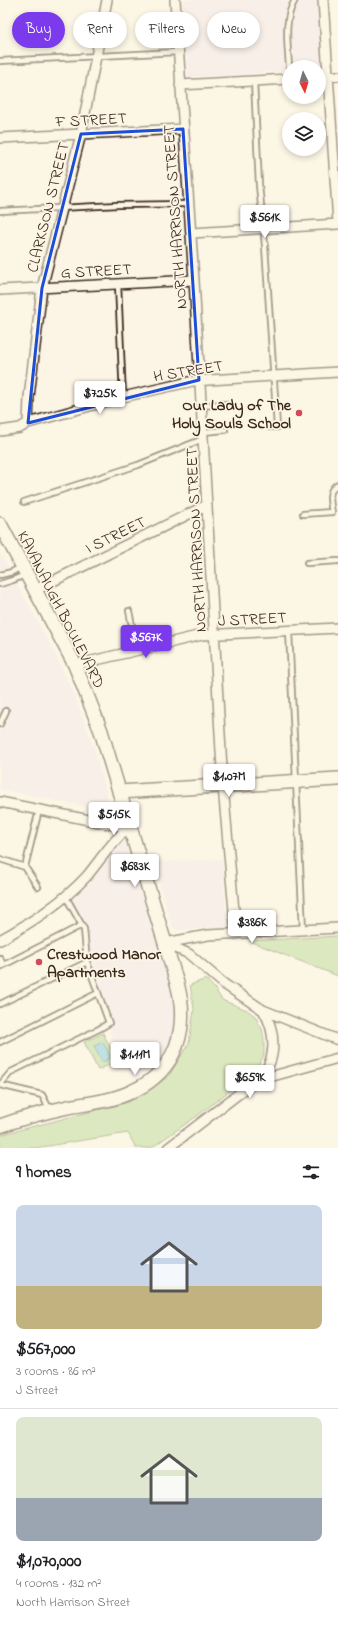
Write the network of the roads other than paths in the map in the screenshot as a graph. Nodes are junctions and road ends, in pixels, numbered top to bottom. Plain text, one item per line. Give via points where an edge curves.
1 (107, 0) edge
2 (175, 0) edge
3 (295, 0) edge
4 (323, 0) edge
5 (178, 52) junction
6 (96, 56) junction
7 (289, 60) edge
8 (323, 60) edge
9 (0, 62) edge
10 (338, 76) edge
11 (326, 77) edge
12 (282, 79) edge
13 (254, 81) junction
14 (180, 85) junction
15 (326, 104) edge
16 (183, 130) junction
17 (81, 134) junction
18 (0, 138) edge
19 (190, 204) junction
20 (62, 209) junction
21 (0, 211) edge
22 (338, 224) edge
23 (263, 229) junction
24 (191, 233) junction
25 (194, 280) junction
26 (118, 284) junction
27 (42, 288) junction
28 (0, 290) edge
29 (338, 372) edge
30 (273, 376) junction
31 (199, 380) junction
32 (123, 397) junction
33 (225, 404) dead end
34 (201, 406) junction
35 (28, 423) junction
36 (269, 428) dead end
37 (225, 430) dead end
38 (0, 431) edge
39 (203, 435) junction
40 (338, 484) edge
41 (24, 502) dead end
42 (207, 505) junction
43 (303, 514) dead end
44 (0, 524) edge
45 (337, 561) edge
46 (307, 563) dead end
47 (24, 570) junction
48 (0, 575) edge
49 (0, 584) edge
50 (35, 590) junction
51 (129, 610) dead end
52 (338, 628) edge
53 (289, 631) junction
54 (215, 635) junction
55 (138, 650) junction
56 (75, 665) junction
57 (6, 711) dead end
58 (0, 724) edge
59 (338, 779) edge
60 (296, 781) junction
61 (223, 786) junction
62 (121, 796) junction
63 (0, 802) edge
64 (39, 810) junction
65 (102, 822) junction
66 (130, 827) junction
67 (0, 860) edge
68 (25, 867) junction
69 (38, 887) dead end
70 (66, 897) junction
71 (82, 925) junction
72 (338, 928) edge
73 (302, 930) junction
74 (236, 934) junction
75 (0, 940) edge
76 (165, 943) junction
77 (0, 958) edge
78 (87, 962) junction
79 (2, 966) edge
80 (98, 993) junction
81 (0, 1004) edge
82 (263, 1010) junction
83 (338, 1040) edge
84 (0, 1042) edge
85 (338, 1058) edge
86 (258, 1079) junction
87 (0, 1085) edge
88 (50, 1112) junction
89 (0, 1126) edge
90 (168, 1148) edge

1 - 6 street, CLARKSON STREET
2 - 5 street, NORTH HARRISON STREET
3 - 7 lane via 287,31
4 - 8 street
5 - 6 lane
5 - 14 street, NORTH HARRISON STREET
6 - 9 lane
6 - 17 street, CLARKSON STREET
10 - 11 street
12 - 13 street
13 - 14 street
13 - 23 lane
14 - 16 street, NORTH HARRISON STREET
15 - 22 street
16 - 17 street, F STREET
16 - 19 street, NORTH HARRISON STREET
17 - 18 street, F STREET
17 - 20 street, CLARKSON STREET
19 - 20 lane
19 - 24 street, NORTH HARRISON STREET
20 - 21 lane
20 - 27 street, CLARKSON STREET
22 - 23 street
23 - 24 street
23 - 30 lane
24 - 25 street, NORTH HARRISON STREET
25 - 26 street, G STREET
25 - 31 street, NORTH HARRISON STREET
26 - 27 street, G STREET
26 - 32 lane
27 - 28 street, G STREET
27 - 35 street, CLARKSON STREET
29 - 30 street, H STREET
30 - 31 street, H STREET
30 - 36 lane via 277,427
31 - 32 street, H STREET
31 - 34 street, NORTH HARRISON STREET
32 - 35 street, H STREET
33 - 34 lane
34 - 39 street, NORTH HARRISON STREET
35 - 38 street, H STREET via 20,428
37 - 39 lane
39 - 41 lane via 138,465
39 - 42 street, NORTH HARRISON STREET
40 - 43 lane via 330,492 332,512
42 - 50 street, I STREET
42 - 54 street, NORTH HARRISON STREET
44 - 47 street, KAVANAUGH BOULEVARD
45 - 46 lane
47 - 48 lane
47 - 49 lane via 13,580
47 - 50 street, KAVANAUGH BOULEVARD
50 - 56 street, KAVANAUGH BOULEVARD
51 - 55 lane
52 - 53 street, J STREET
53 - 54 street, J STREET
53 - 60 lane
54 - 55 street, J STREET via 186,638
54 - 61 street, NORTH HARRISON STREET
55 - 56 street, J STREET
56 - 62 street, KAVANAUGH BOULEVARD via 101,731
57 - 58 lane
59 - 60 street
60 - 61 street
60 - 73 lane
61 - 62 street
61 - 74 street, NORTH HARRISON STREET
62 - 65 street
62 - 66 street, KAVANAUGH BOULEVARD
63 - 64 street
64 - 65 street
64 - 68 lane
65 - 66 street
66 - 70 street via 118,836
66 - 76 street, KAVANAUGH BOULEVARD
67 - 68 lane
68 - 69 lane
70 - 71 lane
70 - 75 street via 33,921
71 - 78 lane
71 - 79 lane
72 - 73 street
73 - 74 street
74 - 76 street via 208,935
76 - 82 street via 189,954 224,984
76 - 88 street, KAVANAUGH BOULEVARD via 181,996 183,1022 176,1047 164,1068 142,1087 125,1094
77 - 79 lane
78 - 80 lane
78 - 81 lane
80 - 84 lane
80 - 87 lane via 108,1024 11,1072
82 - 83 street
82 - 86 street via 271,1025 273,1046 268,1068
85 - 86 street
86 - 90 street
87 - 88 lane via 42,1095
88 - 89 street, KAVANAUGH BOULEVARD

